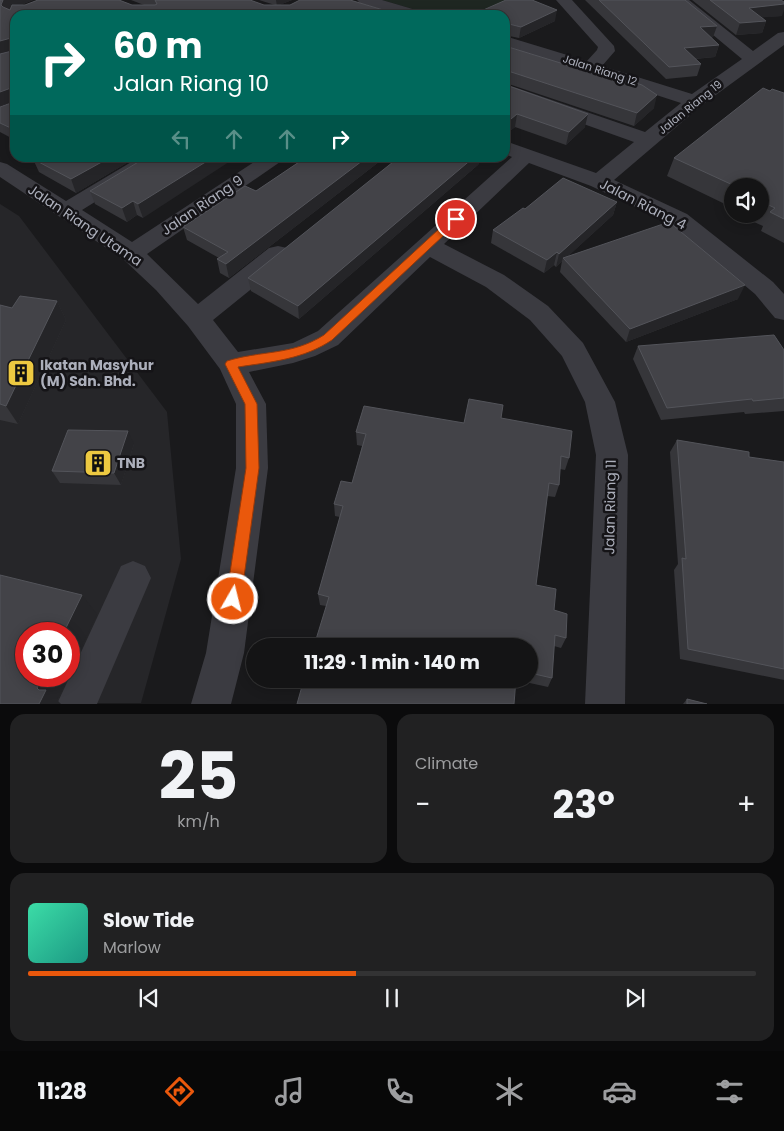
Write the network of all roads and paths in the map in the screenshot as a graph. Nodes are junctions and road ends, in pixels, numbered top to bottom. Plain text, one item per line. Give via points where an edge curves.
1 (365, 0) edge
2 (564, 0) edge
3 (679, 0) edge
4 (400, 10) edge
5 (784, 37) edge
6 (510, 43) edge
7 (752, 59) junction
8 (591, 67) junction
9 (510, 92) edge
10 (695, 101) junction
11 (648, 140) junction
12 (516, 150) edge
13 (145, 162) edge
14 (267, 162) edge
15 (505, 162) edge
16 (0, 168) edge
17 (599, 181) junction
18 (65, 210) junction
19 (292, 243) edge
20 (427, 245) junction
21 (132, 253) junction
22 (784, 311) edge
23 (197, 318) junction
24 (231, 364) junction
25 (133, 578) dead end
26 (77, 704) edge
27 (212, 704) edge
28 (605, 704) edge

1 - 4 street
2 - 8 street via 606,46 606,51
3 - 7 street
5 - 7 street, Jalan Riang 19
6 - 8 street, Jalan Riang 12
7 - 10 street, Jalan Riang 19
8 - 10 street, Jalan Riang 12
9 - 11 street
10 - 11 street, Jalan Riang 19
11 - 17 street, Jalan Riang 19
12 - 17 street, Jalan Riang 4
13 - 18 street
14 - 21 street, Jalan Riang 9
15 - 20 street
16 - 18 street, Jalan Riang Utama
17 - 22 street, Jalan Riang 4 via 679,219 764,288
18 - 21 street, Jalan Riang Utama
19 - 23 street
20 - 24 street via 328,338 296,353
20 - 28 street, Jalan Riang 11 via 495,281 539,312 573,350 600,402 612,455
21 - 23 street, Jalan Riang Utama
23 - 24 street, Jalan Riang Utama
24 - 27 street, Jalan Riang Utama via 251,404 252,468 225,653
25 - 26 street

